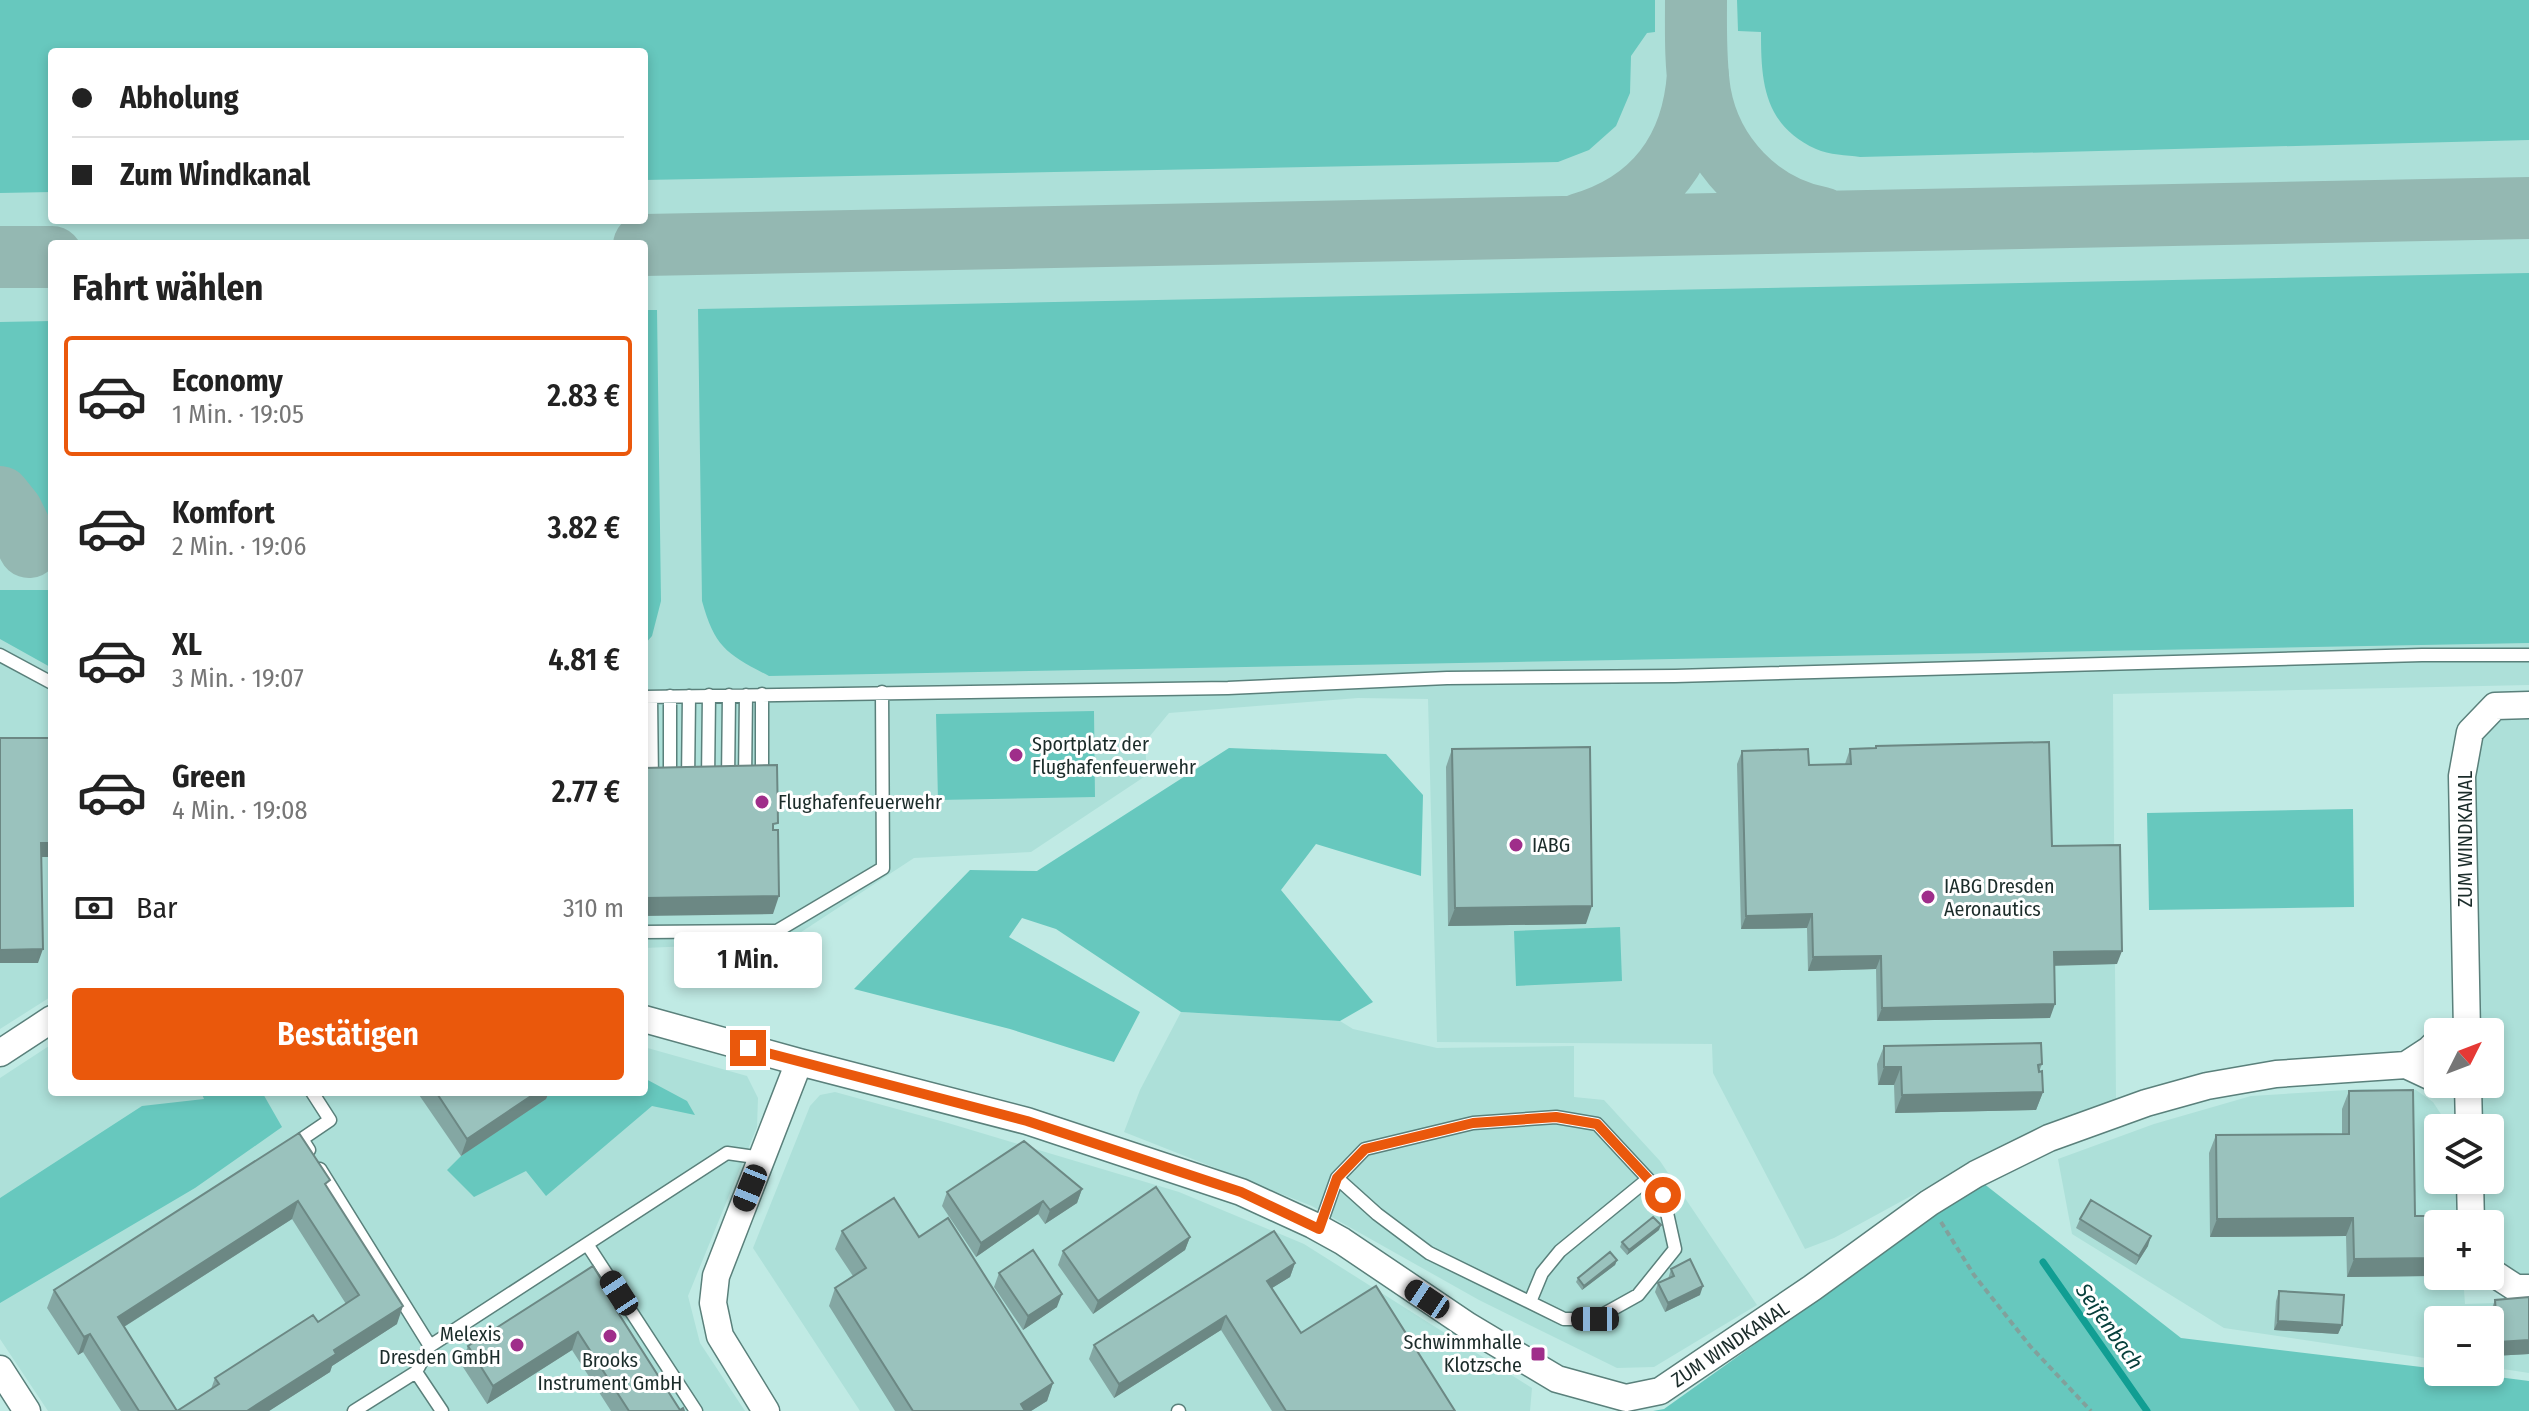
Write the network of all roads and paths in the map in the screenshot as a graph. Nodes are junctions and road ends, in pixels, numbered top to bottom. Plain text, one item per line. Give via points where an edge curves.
1 (0, 655) edge
2 (2529, 655) edge
3 (48, 681) edge
4 (882, 692) junction
5 (762, 694) junction
6 (709, 695) junction
7 (729, 695) junction
8 (746, 695) junction
9 (670, 696) junction
10 (689, 696) junction
11 (648, 697) edge
12 (2529, 705) edge
13 (762, 783) edge
14 (708, 784) edge
15 (727, 784) edge
16 (745, 784) edge
17 (670, 785) edge
18 (688, 785) edge
19 (652, 786) edge
20 (648, 932) edge
21 (2461, 1018) edge
22 (648, 1020) edge
23 (48, 1022) edge
24 (0, 1053) edge
25 (2424, 1053) edge
26 (799, 1062) junction
27 (2406, 1065) junction
28 (2424, 1073) edge
29 (315, 1096) edge
30 (762, 1158) junction
31 (1337, 1178) junction
32 (1648, 1179) junction
33 (1929, 1203) junction
34 (1319, 1229) junction
35 (587, 1244) junction
36 (2504, 1280) edge
37 (2529, 1288) edge
38 (1530, 1302) junction
39 (430, 1346) junction
40 (0, 1369) edge
41 (416, 1372) junction
42 (27, 1411) edge
43 (354, 1411) edge
44 (442, 1411) edge
45 (696, 1411) edge
46 (766, 1411) edge
47 (2091, 1411) edge

1 - 3 lane
2 - 4 lane
4 - 5 lane
4 - 20 lane via 883,868 777,931
5 - 8 lane
5 - 13 lane
6 - 7 lane
6 - 10 lane
6 - 14 lane
7 - 8 lane
7 - 15 lane
8 - 16 lane
9 - 10 lane
9 - 11 lane
9 - 17 lane
10 - 18 lane
11 - 19 lane
12 - 21 street, ZUM WINDKANAL via 2495,706 2470,732 2462,776
22 - 26 street, ZUM WINDKANAL
23 - 24 street
25 - 27 street
26 - 30 street
26 - 34 street, ZUM WINDKANAL via 1043,1126 1241,1192
27 - 28 street, ZUM WINDKANAL
27 - 33 street, ZUM WINDKANAL via 2276,1074 2146,1103 2049,1138
29 - 39 lane via 330,1120 302,1139
30 - 35 lane via 727,1153
30 - 46 street via 716,1276 713,1303 720,1336
31 - 32 lane via 1365,1149 1473,1123 1556,1117 1597,1124
31 - 34 lane
31 - 38 lane via 1429,1253
32 - 38 lane via 1560,1251 1542,1273
32 - 38 lane via 1663,1195 1675,1249 1638,1295 1595,1319 1564,1319
33 - 34 street, ZUM WINDKANAL via 1660,1391 1626,1398 1557,1379
33 - 47 path via 1974,1275
35 - 39 lane
35 - 45 lane
36 - 37 street
39 - 41 lane
40 - 42 street
41 - 43 lane
41 - 44 lane

